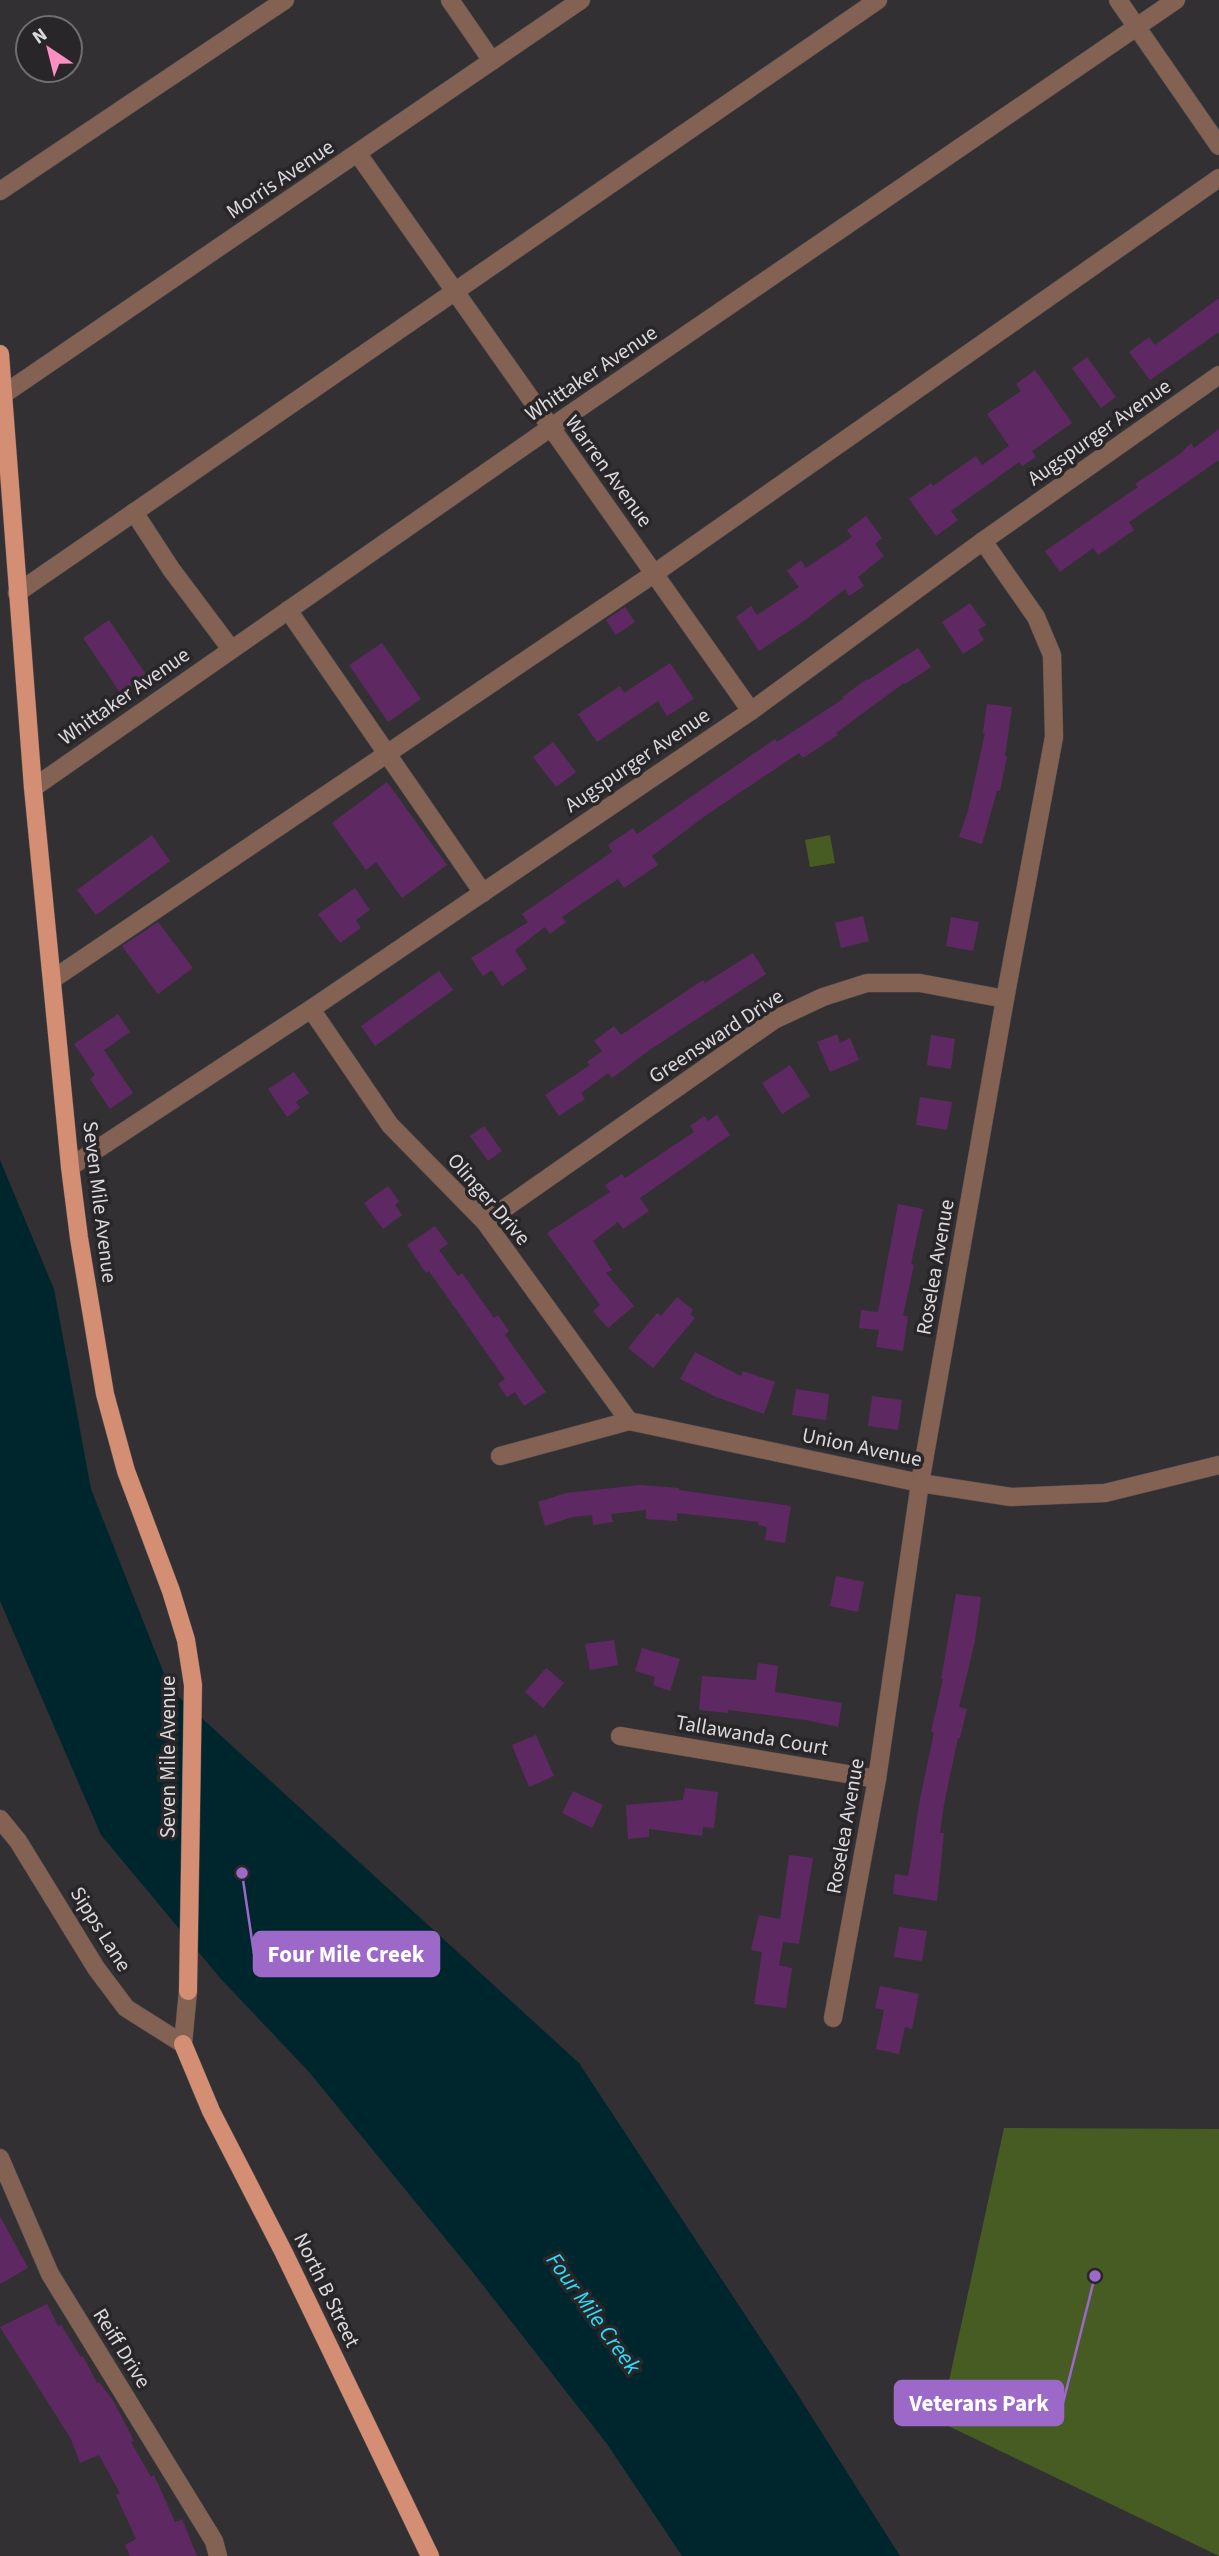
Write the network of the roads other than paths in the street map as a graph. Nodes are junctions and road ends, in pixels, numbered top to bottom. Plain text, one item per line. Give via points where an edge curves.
1 (285, 0) edge
2 (450, 0) edge
3 (581, 0) edge
4 (878, 0) edge
5 (1118, 0) edge
6 (1176, 0) edge
7 (1137, 27) junction
8 (492, 61) junction
9 (1219, 146) edge
10 (358, 154) junction
11 (1219, 178) edge
12 (0, 191) edge
13 (453, 291) junction
14 (0, 354) edge
15 (1219, 375) edge
16 (4, 394) junction
17 (550, 428) junction
18 (134, 512) junction
19 (983, 541) junction
20 (656, 573) junction
21 (18, 593) junction
22 (288, 610) junction
23 (232, 649) junction
24 (751, 711) junction
25 (386, 754) junction
26 (33, 788) junction
27 (483, 893) junction
28 (53, 979) junction
29 (1005, 999) junction
30 (311, 1009) junction
31 (70, 1167) junction
32 (485, 1222) junction
33 (629, 1421) junction
34 (500, 1456) dead end
35 (1219, 1465) edge
36 (920, 1483) junction
37 (620, 1736) dead end
38 (877, 1779) junction
39 (0, 1819) edge
40 (188, 1991) joint
41 (833, 2018) dead end
42 (183, 2044) junction
43 (0, 2158) edge
44 (218, 2556) edge
45 (430, 2556) edge

1 - 12 street
2 - 8 street
3 - 8 street, Morris Avenue
4 - 13 street
5 - 7 street
6 - 7 street, Whittaker Avenue
7 - 9 street
7 - 17 street, Whittaker Avenue
8 - 10 street, Morris Avenue
10 - 13 street, Warren Avenue
10 - 16 street, Morris Avenue
11 - 20 street
13 - 17 street, Warren Avenue
13 - 18 street
14 - 16 main road, Seven Mile Avenue
15 - 19 street, Augspurger Avenue
16 - 21 main road, Seven Mile Avenue
17 - 20 street, Warren Avenue
17 - 22 street, Whittaker Avenue
18 - 21 street
18 - 23 street
19 - 24 street, Augspurger Avenue
19 - 29 street, Roselea Avenue via 1035,617 1052,655 1054,692 1054,737
20 - 24 street, Warren Avenue
20 - 25 street
21 - 26 main road, Seven Mile Avenue
22 - 23 street, Whittaker Avenue
22 - 25 street
23 - 26 street, Whittaker Avenue
24 - 27 street, Augspurger Avenue
25 - 27 street
25 - 28 street
26 - 28 main road, Seven Mile Avenue
27 - 30 street, Augspurger Avenue
28 - 31 main road, Seven Mile Avenue
29 - 32 street, Greensward Drive via 920,983 867,982 823,997 774,1020
29 - 36 street, Roselea Avenue
30 - 31 street, Augspurger Avenue
30 - 32 street, Olinger Drive via 390,1125
31 - 40 main road, Seven Mile Avenue via 105,1394 126,1471 186,1640 194,1685
32 - 33 street, Olinger Drive
33 - 34 street, Union Avenue
33 - 36 street, Union Avenue
35 - 36 street, Union Avenue via 1105,1493 1010,1497
36 - 38 street, Roselea Avenue
37 - 38 street, Tallawanda Court
38 - 41 street, Roselea Avenue
39 - 42 street, Sipps Lane via 126,2008
40 - 42 street, Seven Mile Avenue
42 - 45 main road, North B Street via 211,2111
43 - 44 street, Reiff Drive via 50,2274 214,2541

